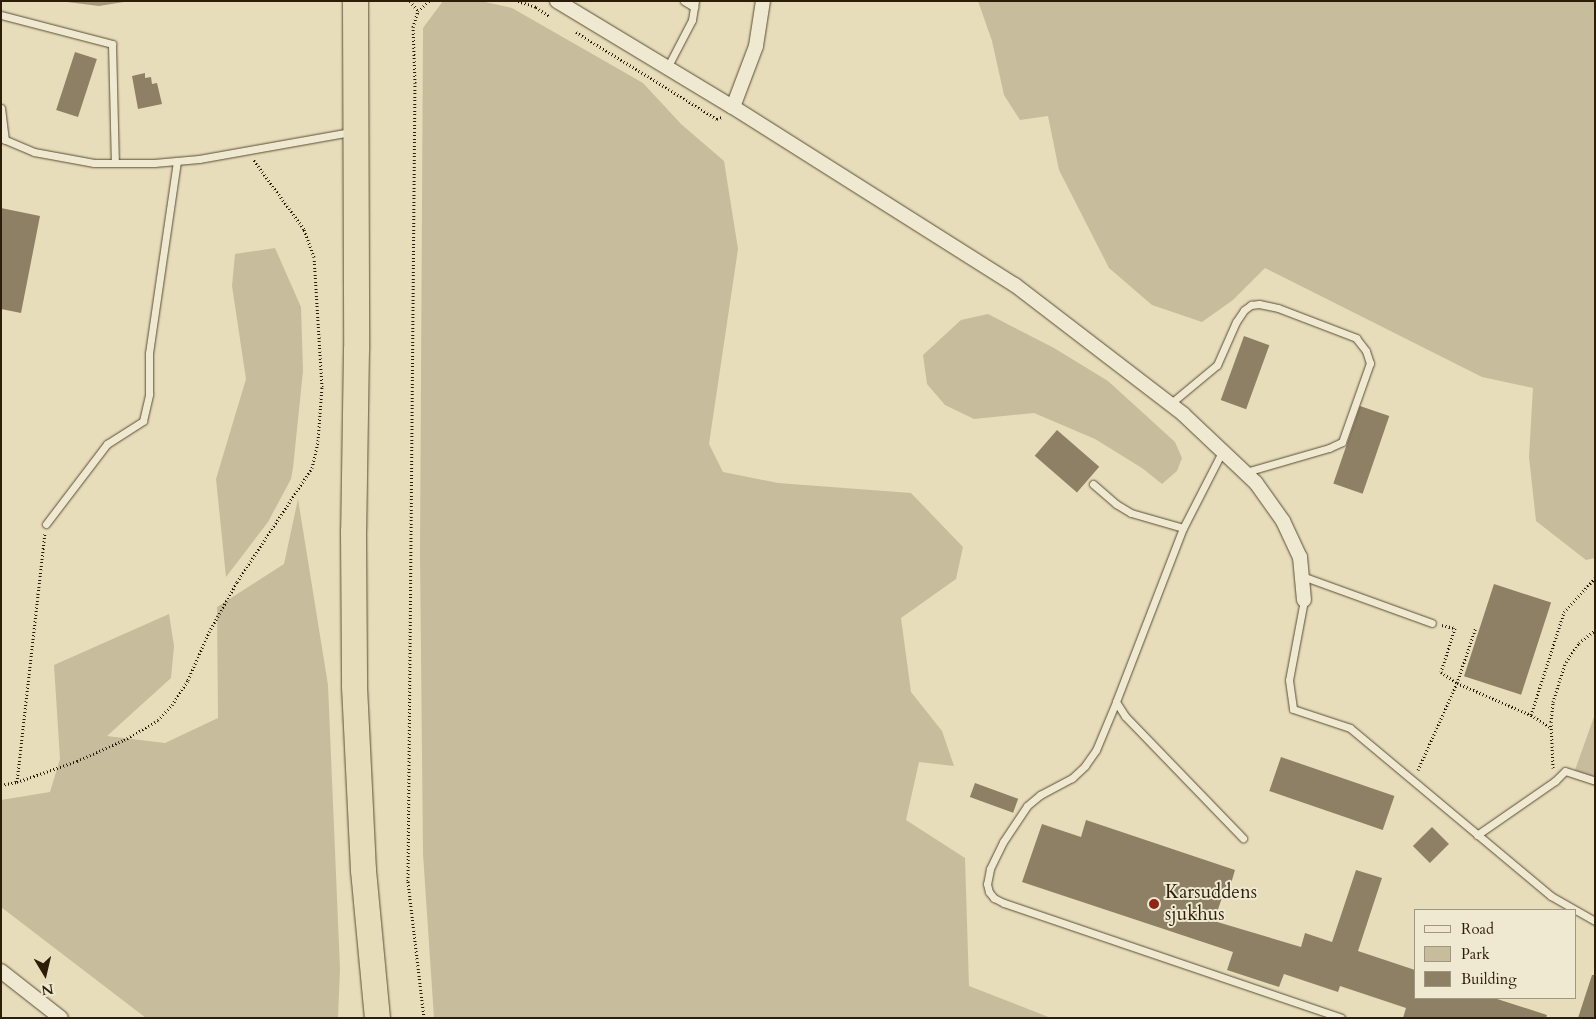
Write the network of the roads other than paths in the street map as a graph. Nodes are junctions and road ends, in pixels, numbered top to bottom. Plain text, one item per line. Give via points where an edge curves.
1 (355, 1) edge
2 (557, 1) edge
3 (684, 1) edge
4 (763, 1) edge
5 (695, 4) edge
6 (1, 15) edge
7 (667, 68) junction
8 (733, 107) junction
9 (1, 108) edge
10 (354, 132) junction
11 (3, 139) edge
12 (177, 161) junction
13 (115, 163) junction
14 (1170, 404) junction
15 (1223, 449) junction
16 (1246, 472) junction
17 (1093, 484) dead end
18 (46, 524) road end
19 (1183, 528) junction
20 (1302, 576) junction
21 (1304, 600) joint
22 (1432, 623) road end
23 (1116, 702) junction
24 (1595, 781) edge
25 (1477, 836) junction
26 (1243, 838) dead end
27 (1574, 909) edge
28 (1576, 910) edge
29 (1595, 921) edge
30 (1, 971) edge
31 (61, 1018) edge
32 (377, 1018) edge
33 (1342, 1018) edge

1 - 10 highway
2 - 7 street
3 - 5 lane
4 - 8 street via 756,46
5 - 7 lane via 692,20
6 - 13 lane via 112,44
7 - 8 street
8 - 14 street via 1015,285
9 - 11 lane
10 - 12 lane
10 - 32 highway via 354,686 363,870
11 - 13 lane via 34,152 94,163
12 - 13 lane
12 - 18 lane via 149,353 150,394 143,421 107,444
14 - 15 street
14 - 16 lane via 1217,365 1236,322 1251,305 1278,308 1356,338 1370,363 1342,442
15 - 16 street
15 - 19 lane
16 - 20 street via 1284,520 1300,557
17 - 19 lane via 1131,513
19 - 23 lane
20 - 21 street
20 - 22 lane
21 - 25 lane via 1289,680 1293,709 1350,728
23 - 26 lane via 1125,716
23 - 33 lane via 1096,750 1085,766 1027,806 990,869 989,892 1004,903
24 - 25 lane via 1565,770 1555,781
25 - 27 lane via 1551,896
28 - 29 lane
30 - 31 street

